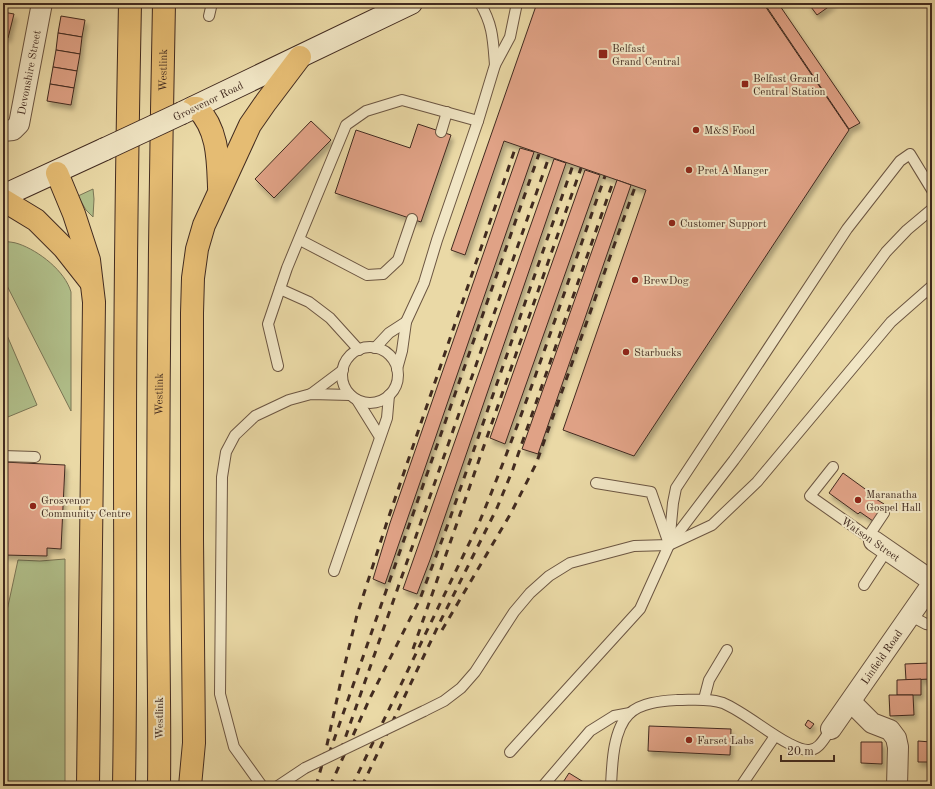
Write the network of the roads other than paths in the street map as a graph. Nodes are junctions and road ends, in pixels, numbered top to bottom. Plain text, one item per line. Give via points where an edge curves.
1 (42, 3) edge
2 (130, 3) edge
3 (164, 3) edge
4 (212, 3) edge
5 (411, 3) edge
6 (480, 3) edge
7 (517, 3) edge
8 (208, 16) dead end
9 (300, 57) junction
10 (494, 65) junction
11 (187, 111) junction
12 (447, 112) junction
13 (478, 121) junction
14 (3, 131) edge
15 (441, 132) dead end
16 (57, 173) junction
17 (932, 190) edge
18 (220, 191) junction
19 (3, 196) edge
20 (3, 200) edge
21 (932, 209) edge
22 (412, 219) dead end
23 (300, 240) junction
24 (93, 286) junction
25 (932, 286) edge
26 (280, 289) junction
27 (406, 322) junction
28 (375, 348) junction
29 (359, 350) junction
30 (278, 366) dead end
31 (397, 369) junction
32 (343, 370) junction
33 (311, 394) junction
34 (389, 395) junction
35 (354, 397) junction
36 (380, 437) junction
37 (3, 456) edge
38 (35, 457) dead end
39 (833, 467) dead end
40 (596, 483) dead end
41 (884, 513) dead end
42 (877, 543) junction
43 (669, 545) junction
44 (334, 571) dead end
45 (932, 583) edge
46 (864, 585) dead end
47 (911, 616) junction
48 (932, 625) edge
49 (727, 650) dead end
50 (704, 699) junction
51 (851, 702) junction
52 (630, 713) junction
53 (831, 729) joint
54 (775, 736) junction
55 (510, 752) dead end
56 (546, 785) edge
57 (88, 786) edge
58 (124, 786) edge
59 (159, 786) edge
60 (190, 786) edge
61 (262, 786) edge
62 (278, 786) edge
63 (611, 786) edge
64 (741, 786) edge
65 (897, 786) edge

1 - 14 street, Devonshire Street via 19,124 13,130
2 - 58 highway via 126,216
3 - 59 highway, Westlink via 158,583
4 - 8 lane
5 - 9 main road, Grosvenor Road
6 - 10 lane via 490,22
7 - 10 lane via 510,37
9 - 11 main road, Grosvenor Road
9 - 18 highway via 250,125
10 - 13 lane
11 - 16 main road, Grosvenor Road, bridge
11 - 18 highway via 197,108 210,128 217,150
12 - 13 lane
12 - 15 lane
12 - 23 lane via 402,100 366,111 346,125
13 - 27 lane via 424,283
16 - 19 main road, Grosvenor Road
16 - 24 highway via 82,236
17 - 43 lane via 910,154 900,161 848,228 676,488
18 - 60 highway via 204,225 193,278 194,743
20 - 24 highway via 36,220 64,248
21 - 43 lane via 886,252
22 - 23 lane via 398,260 382,274 367,275
23 - 26 lane
24 - 57 highway
25 - 43 lane via 891,322 757,482 712,525
26 - 29 lane via 310,302 330,318
26 - 30 lane via 268,324
27 - 28 lane via 389,333
27 - 31 lane
28 - 29 lane
28 - 31 lane via 389,355
29 - 32 lane via 348,358
31 - 34 lane via 395,387
32 - 33 lane
32 - 35 lane via 342,379 345,387
33 - 35 lane
33 - 61 lane via 290,400 255,416 235,435 226,452 222,477 220,694 234,747
34 - 35 lane via 375,402 366,402
34 - 36 lane via 387,418
35 - 36 lane
36 - 44 lane
37 - 38 lane
39 - 42 lane, Watson Street via 810,496
40 - 43 lane via 652,492
41 - 42 lane
42 - 45 street, Watson Street
42 - 46 lane
43 - 55 lane via 640,609
43 - 62 lane, bridge via 634,546 570,563 549,576 530,593 514,612 475,672 444,702 305,768
45 - 47 street, Linfield Road
47 - 48 lane
47 - 51 street, Linfield Road
49 - 50 lane via 709,680
50 - 52 lane via 660,701 641,706
50 - 54 lane via 723,703
51 - 53 street, Linfield Road
51 - 65 street via 867,719 890,730 896,738
52 - 56 lane via 614,716 590,732
52 - 63 lane via 620,728 612,763
53 - 54 lane via 818,748 809,751
54 - 64 lane

